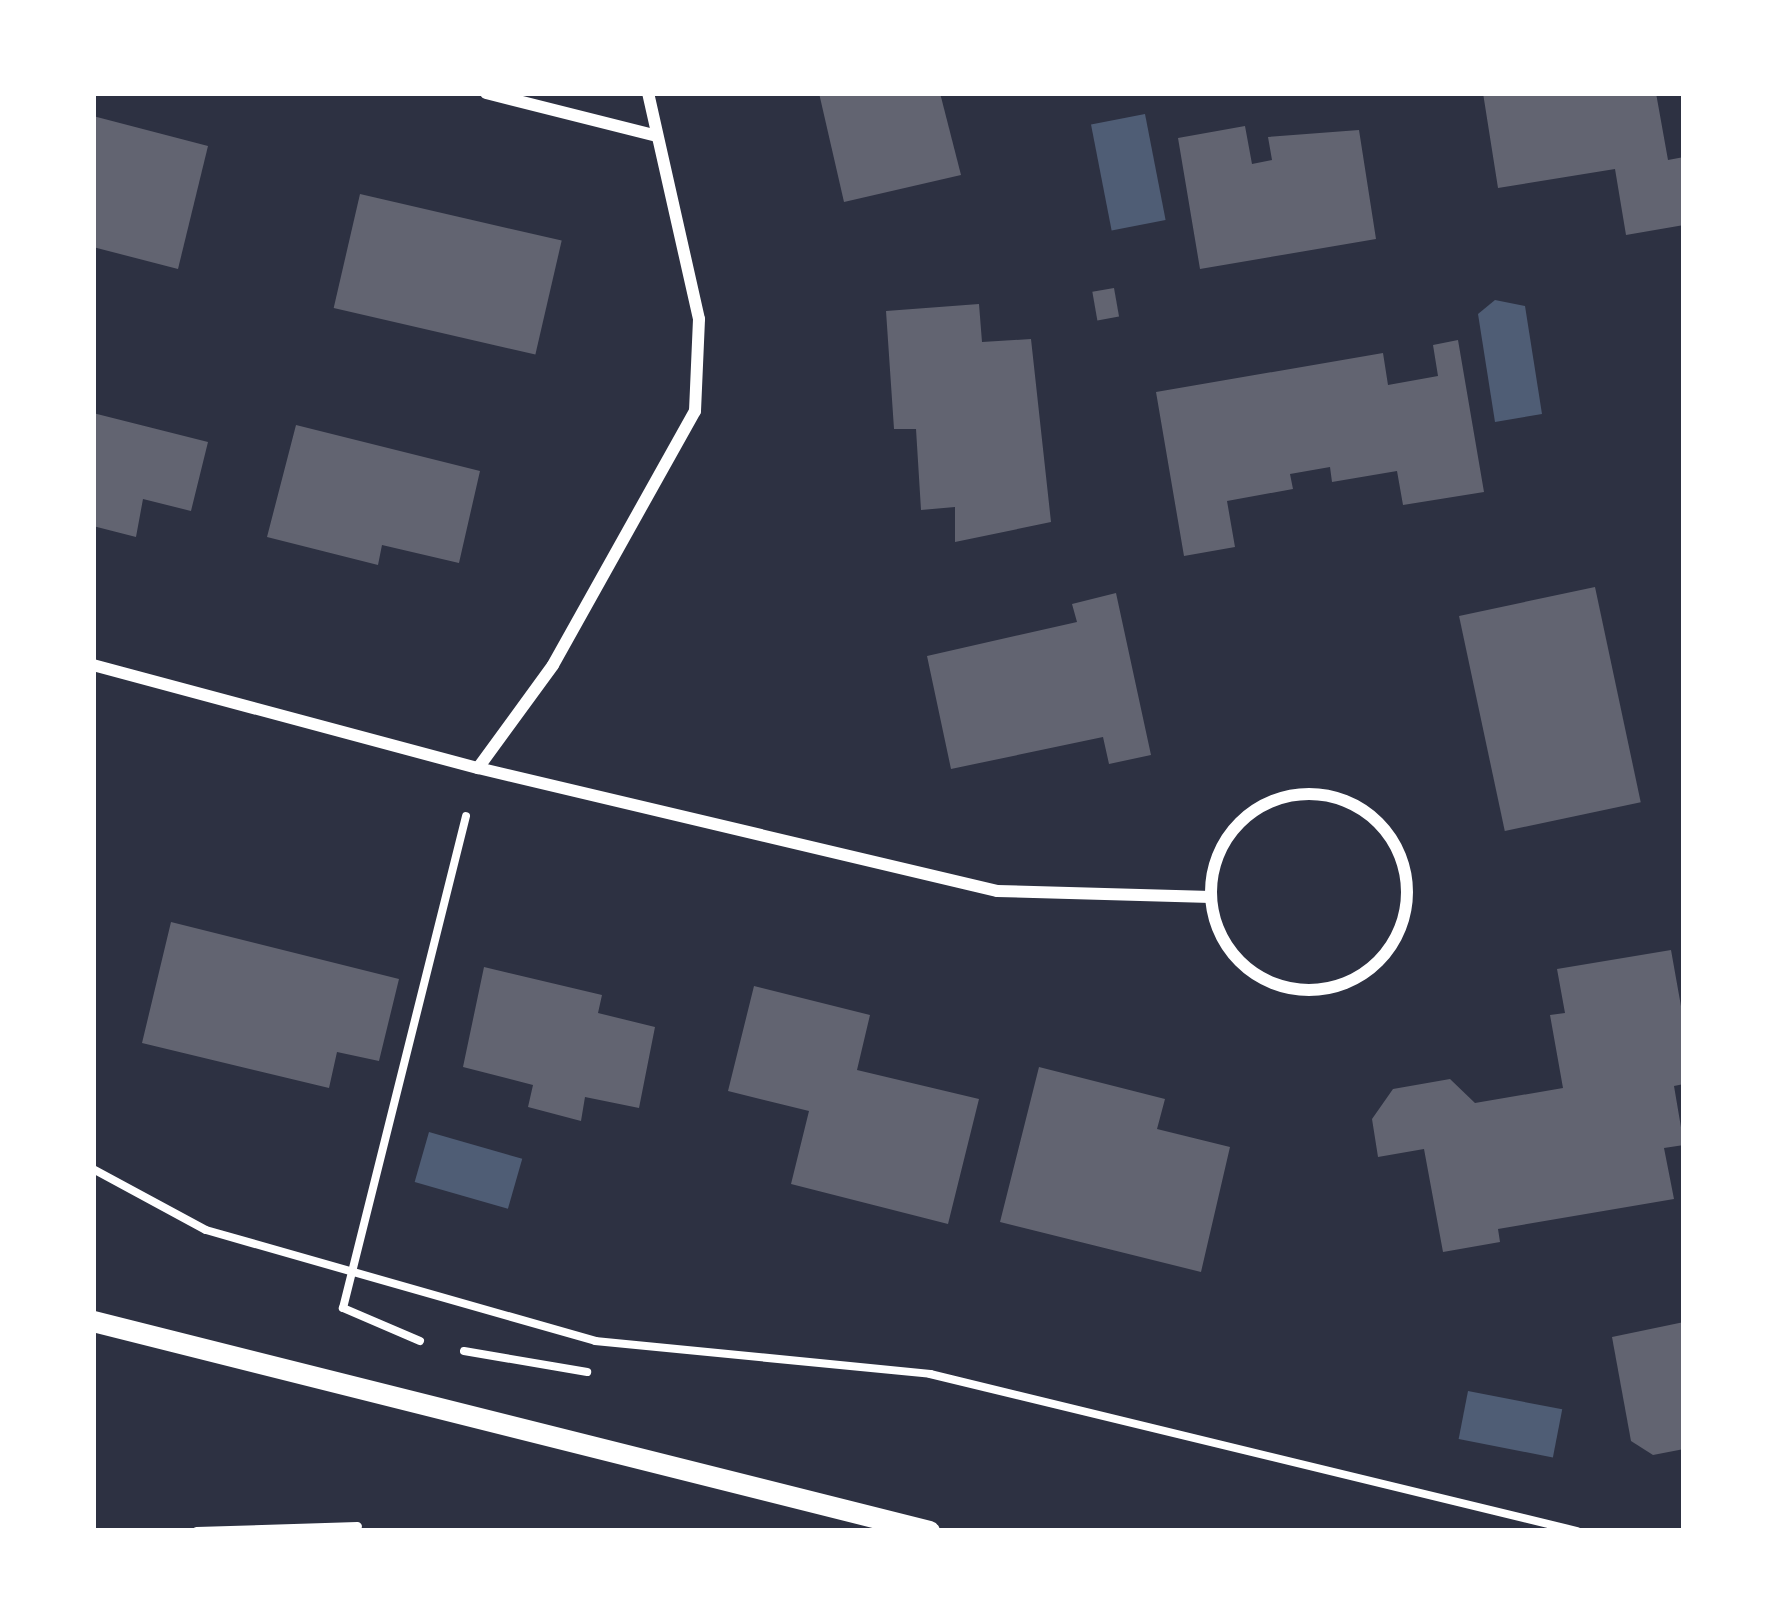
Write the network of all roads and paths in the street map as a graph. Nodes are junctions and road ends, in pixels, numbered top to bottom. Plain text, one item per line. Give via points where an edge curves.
1 (486, 93) edge
2 (648, 93) edge
3 (657, 136) junction
4 (93, 665) edge
5 (478, 768) junction
6 (1211, 897) junction
7 (93, 1169) edge
8 (350, 1277) junction
9 (93, 1321) edge
10 (431, 1346) dead end
11 (453, 1349) dead end
12 (586, 1372) dead end
13 (357, 1526) dead end
14 (196, 1531) edge
15 (929, 1531) edge
16 (1576, 1531) edge

1 - 3 street
2 - 3 street
3 - 5 street via 699,319 695,411 553,664
4 - 5 street
5 - 6 street via 997,891
5 - 8 path
6 - 6 street via 1238,960 1298,991 1332,988 1390,951 1408,886 1381,824 1320,793 1255,809 1214,863
7 - 8 path via 206,1229
8 - 10 path via 344,1308
8 - 16 path via 595,1341 931,1374
9 - 15 street
11 - 12 path
13 - 14 lane

